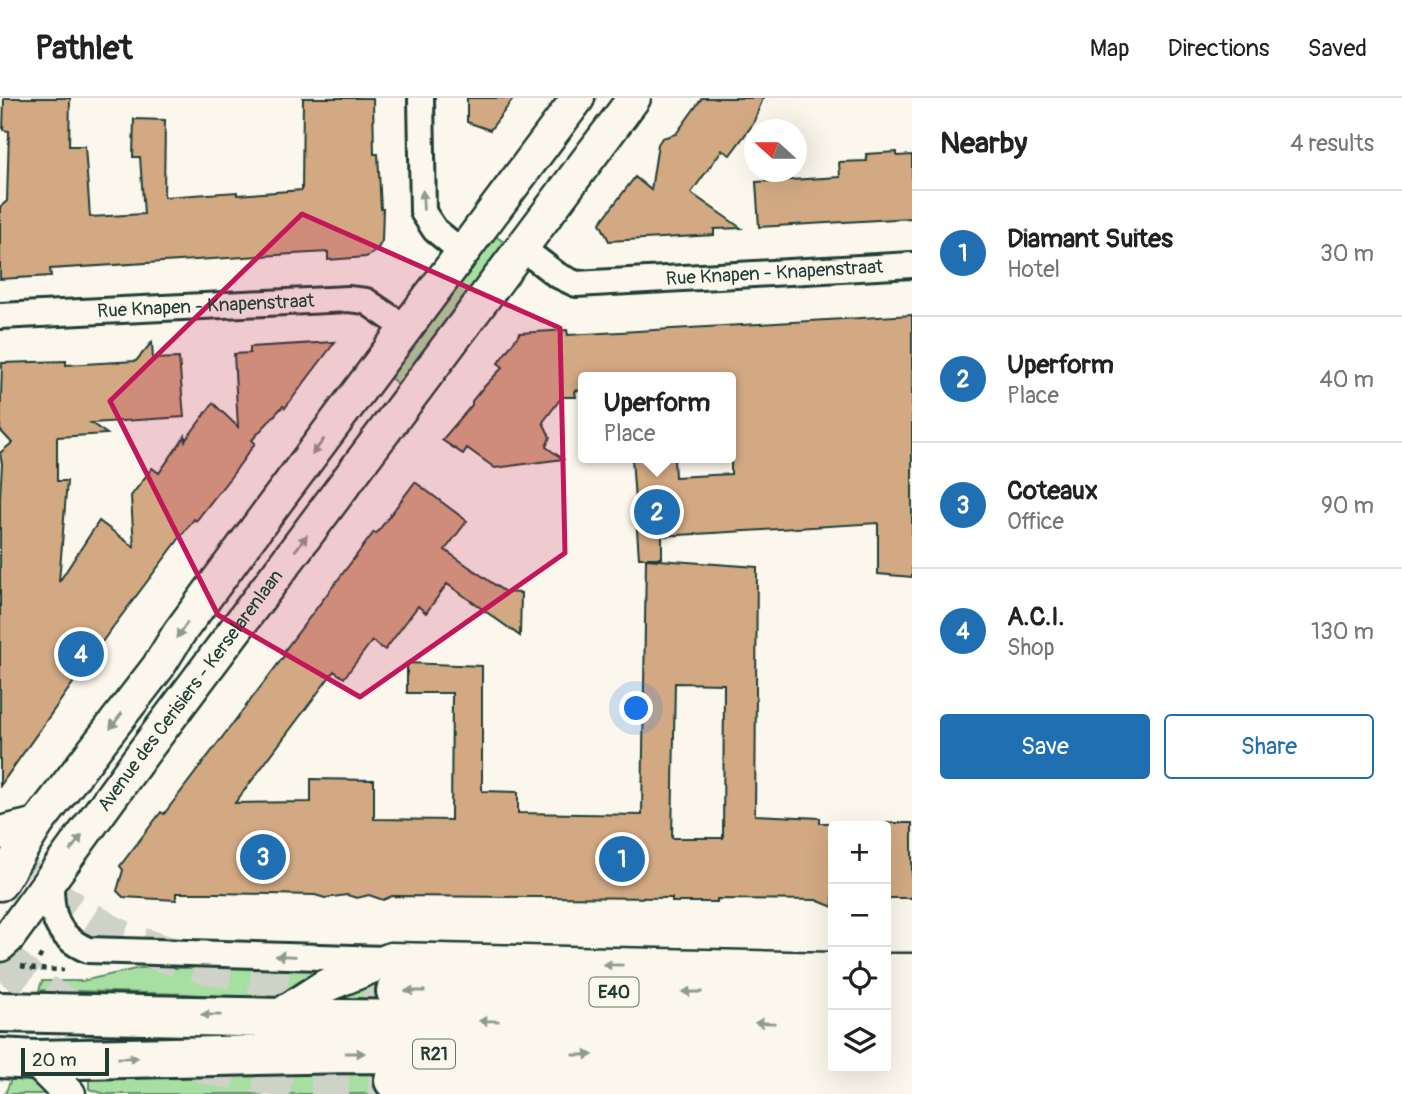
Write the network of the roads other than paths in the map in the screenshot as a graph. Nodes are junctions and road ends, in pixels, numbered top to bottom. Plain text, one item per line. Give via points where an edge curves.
1 (421, 98) edge
2 (578, 98) edge
3 (634, 98) edge
4 (522, 248) junction
5 (462, 252) junction
6 (912, 265) edge
7 (0, 316) edge
8 (404, 327) junction
9 (346, 409) junction
10 (382, 436) junction
11 (37, 824) junction
12 (0, 833) edge
13 (51, 877) junction
14 (0, 884) edge
15 (0, 945) edge
16 (828, 970) edge
17 (891, 970) edge
18 (912, 970) edge
19 (393, 975) junction
20 (828, 993) edge
21 (891, 993) edge
22 (912, 993) edge
23 (0, 1012) edge
24 (279, 1016) junction
25 (828, 1024) edge
26 (891, 1025) edge
27 (912, 1026) edge
28 (828, 1057) edge
29 (891, 1057) edge
30 (912, 1057) edge
31 (18, 1059) edge
32 (394, 1080) tunnel mouth
33 (912, 1088) edge
34 (69, 1094) edge

5 -> 1 street via 435,230 423,212
2 - 5 street, Avenue des Cerisiers - Kerselarenlaan
3 - 4 street, Avenue des Cerisiers - Kerselarenlaan
4 - 6 street, Rue Knapen - Knapenstraat via 576,284
4 - 10 street, Avenue des Cerisiers - Kerselarenlaan
5 - 8 street, Avenue des Cerisiers - Kerselarenlaan
7 - 8 street, Rue Knapen - Knapenstraat via 348,299 366,301
8 - 9 street, Avenue des Cerisiers - Kerselarenlaan
9 - 10 street
9 -> 11 street, Avenue des Cerisiers - Kerselarenlaan
13 -> 10 street, Avenue des Cerisiers - Kerselarenlaan
11 - 12 street
11 - 14 street, Avenue des Cerisiers - Kerselarenlaan
13 - 15 street, Avenue des Cerisiers - Kerselarenlaan
19 -> 13 street via 88,950 71,943 61,932 50,902
16 -> 19 street
17 - 18 street
20 -> 19 main road, E40
19 - 24 street via 326,986
21 - 22 main road
24 -> 23 main road, R21
25 -> 24 main road, R21
26 - 27 main road
31 -> 28 main road, R21 via 349,1053
29 - 30 main road
31 - 34 street
32 - 33 main road

